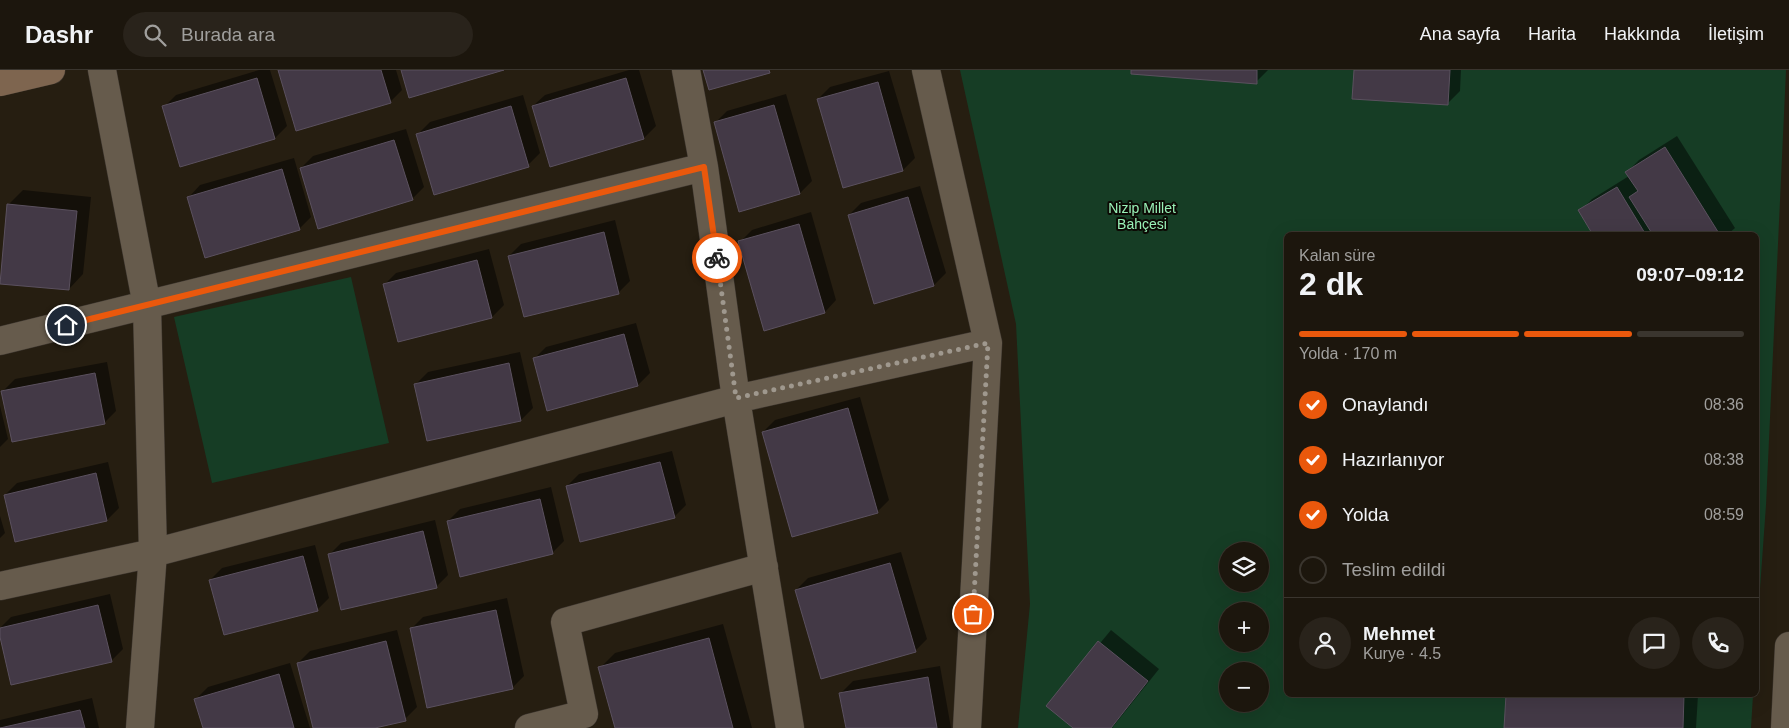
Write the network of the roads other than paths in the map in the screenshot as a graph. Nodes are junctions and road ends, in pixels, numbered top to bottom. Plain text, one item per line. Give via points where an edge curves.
1 (51, 70) edge
2 (102, 70) edge
3 (686, 70) edge
4 (926, 70) edge
5 (0, 82) edge
6 (704, 167) junction
7 (147, 306) junction
8 (0, 341) edge
9 (988, 343) junction
10 (736, 398) junction
11 (153, 553) junction
12 (764, 567) junction
13 (0, 586) edge
14 (1789, 646) edge
15 (140, 728) edge
16 (529, 728) edge
17 (790, 728) edge
18 (967, 728) edge
19 (1785, 728) edge

1 - 5 main road
2 - 7 street
3 - 6 street
4 - 9 street
6 - 7 street
6 - 10 street
7 - 8 street
7 - 11 street
9 - 10 street
9 - 18 street
10 - 11 street
10 - 12 street
11 - 13 street
11 - 15 street
12 - 16 street via 565,622 584,714
12 - 17 street
14 - 19 street

